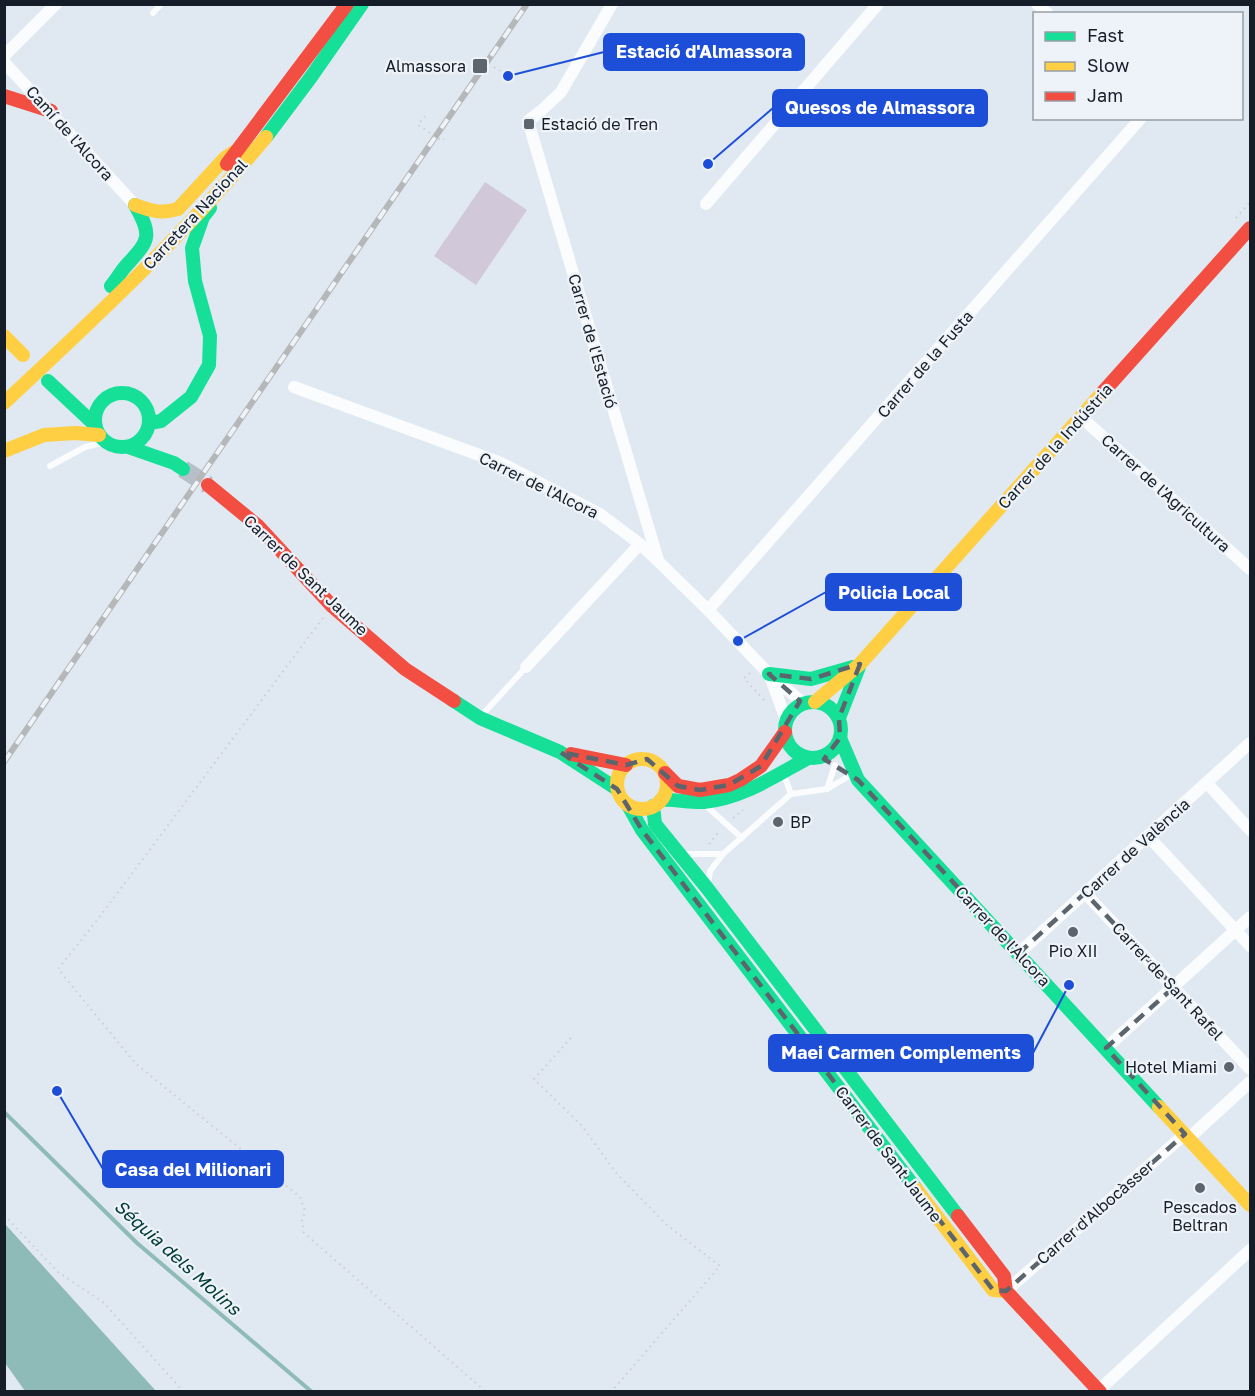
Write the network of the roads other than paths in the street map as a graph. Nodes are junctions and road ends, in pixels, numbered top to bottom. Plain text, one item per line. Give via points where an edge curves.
1 (56, 4) edge
2 (161, 4) edge
3 (347, 4) edge
4 (362, 4) edge
5 (612, 4) edge
6 (878, 4) edge
7 (153, 13) dead end
8 (4, 56) edge
9 (4, 62) edge
10 (4, 96) edge
11 (51, 111) junction
12 (1139, 120) edge
13 (240, 147) junction
14 (257, 147) junction
15 (706, 204) dead end
16 (135, 205) junction
17 (1251, 228) edge
18 (111, 286) junction
19 (4, 336) edge
20 (23, 355) dead end
21 (48, 381) dead end
22 (4, 386) edge
23 (294, 387) dead end
24 (65, 398) junction
25 (104, 399) junction
26 (4, 403) edge
27 (1081, 417) junction
28 (153, 433) junction
29 (100, 434) junction
30 (128, 447) junction
31 (4, 451) edge
32 (50, 466) dead end
33 (208, 486) tunnel mouth
34 (640, 544) junction
35 (658, 561) junction
36 (1251, 569) edge
37 (708, 610) junction
38 (860, 664) junction
39 (526, 668) joint
40 (769, 675) junction
41 (809, 703) junction
42 (480, 718) junction
43 (839, 718) junction
44 (786, 726) junction
45 (840, 738) junction
46 (1251, 743) edge
47 (560, 752) junction
48 (815, 758) junction
49 (626, 765) junction
50 (835, 765) junction
51 (783, 771) junction
52 (665, 773) junction
53 (855, 778) junction
54 (1208, 783) junction
55 (617, 789) junction
56 (827, 789) junction
57 (791, 794) junction
58 (702, 802) junction
59 (657, 803) junction
60 (628, 804) junction
61 (1251, 830) edge
62 (1149, 837) junction
63 (742, 838) junction
64 (679, 854) junction
65 (723, 854) junction
66 (707, 888) junction
67 (1085, 893) junction
68 (1251, 917) edge
69 (1236, 930) junction
70 (1251, 946) edge
71 (1018, 953) junction
72 (1174, 987) junction
73 (1106, 1048) junction
74 (1251, 1069) edge
75 (1251, 1082) edge
76 (1187, 1136) junction
77 (1251, 1205) edge
78 (1251, 1250) edge
79 (1006, 1291) junction
80 (1099, 1391) edge

1 - 8 street
2 - 7 lane
3 - 13 street, Carretera Nacional
4 - 14 street, Carretera Nacional
5 - 35 street, Carrer de l'Estació via 561,92 528,121
6 - 15 street
9 - 11 street, Camí de l'Alcora
10 - 11 street
11 - 16 street, Camí de l'Alcora
12 - 37 street, Carrer de la Fusta
13 - 16 street via 178,208 154,212
13 - 18 street, Carretera Nacional via 149,250
14 - 26 street, Carretera Nacional via 154,258
14 - 28 street via 241,173 202,217 192,248 195,281 210,336 209,365 191,397 161,421
16 - 18 street via 146,240
17 - 27 street, Carrer de la Indústria
18 - 22 street, Carretera Nacional
19 - 20 street
21 - 24 street
23 - 34 street, Carrer de l'Alcora via 501,463 600,514
24 - 25 street
24 - 29 street
25 - 28 street via 119,393 135,396 146,407
25 - 29 street via 96,411
27 - 36 street, Carrer de l'Agricultura
27 - 38 street, Carrer de la Indústria
28 - 30 street
28 - 30 street via 178,466
29 - 30 street via 117,447
29 - 31 street via 44,435
29 - 32 lane
33 - 42 street, Carrer de Sant Jaume via 258,526 332,606 405,669
34 - 35 street, Carrer de l'Alcora
34 - 39 street
35 - 37 street, Carrer de l'Alcora
37 - 40 street, Carrer de l'Alcora
38 - 40 street via 811,680
38 - 41 street, Carrer de la Indústria
38 - 43 street, Carrer de la Indústria
39 - 42 lane
40 - 41 street, Carrer de l'Alcora
40 - 44 street, Carrer de l'Alcora
41 - 43 street via 824,704
41 - 44 street via 793,710
42 - 47 street, Carrer de Sant Jaume
43 - 45 street
44 - 48 street via 786,738 792,749
44 - 52 street via 761,766 729,785 700,790 678,786
45 - 48 street via 829,753
45 - 53 street, Carrer de l'Alcora
46 - 54 street, Carrer de València
47 - 49 street, Carrer de Sant Jaume
47 - 55 street, Carrer de Sant Jaume
48 - 50 street
48 - 51 street
49 - 52 street via 632,760 647,759
49 - 55 street via 618,776
50 - 53 street
50 - 56 lane
51 - 57 lane
51 - 58 street via 746,792
52 - 59 street via 667,787
53 - 56 lane
53 - 71 street, Carrer de l'Alcora
54 - 61 street
54 - 62 street, Carrer de València
55 - 60 street
56 - 57 lane
57 - 63 lane
58 - 59 street via 674,799
58 - 63 lane
59 - 60 street via 644,809
59 - 64 street, Carrer de Sant Jaume via 655,824
60 - 79 street, Carrer de Sant Jaume via 642,830 993,1290
62 - 67 street, Carrer de València
62 - 69 street
63 - 65 lane
64 - 65 lane
64 - 66 street, Carrer de Sant Jaume
65 - 66 lane via 710,871
66 - 79 street, Carrer de Sant Jaume via 1004,1276
67 - 71 street, Carrer de València
67 - 72 street, Carrer de Sant Rafel
68 - 69 street
69 - 70 street
69 - 72 street
71 - 73 street, Carrer de l'Alcora
72 - 73 street
72 - 74 street, Carrer de Sant Rafel
73 - 76 street, Carrer de l'Alcora
75 - 76 street, Carrer d'Albocàsser
76 - 77 street, Carrer de l'Alcora
76 - 79 street, Carrer d'Albocàsser
78 - 80 street
79 - 80 street, Carrer de Sant Jaume

